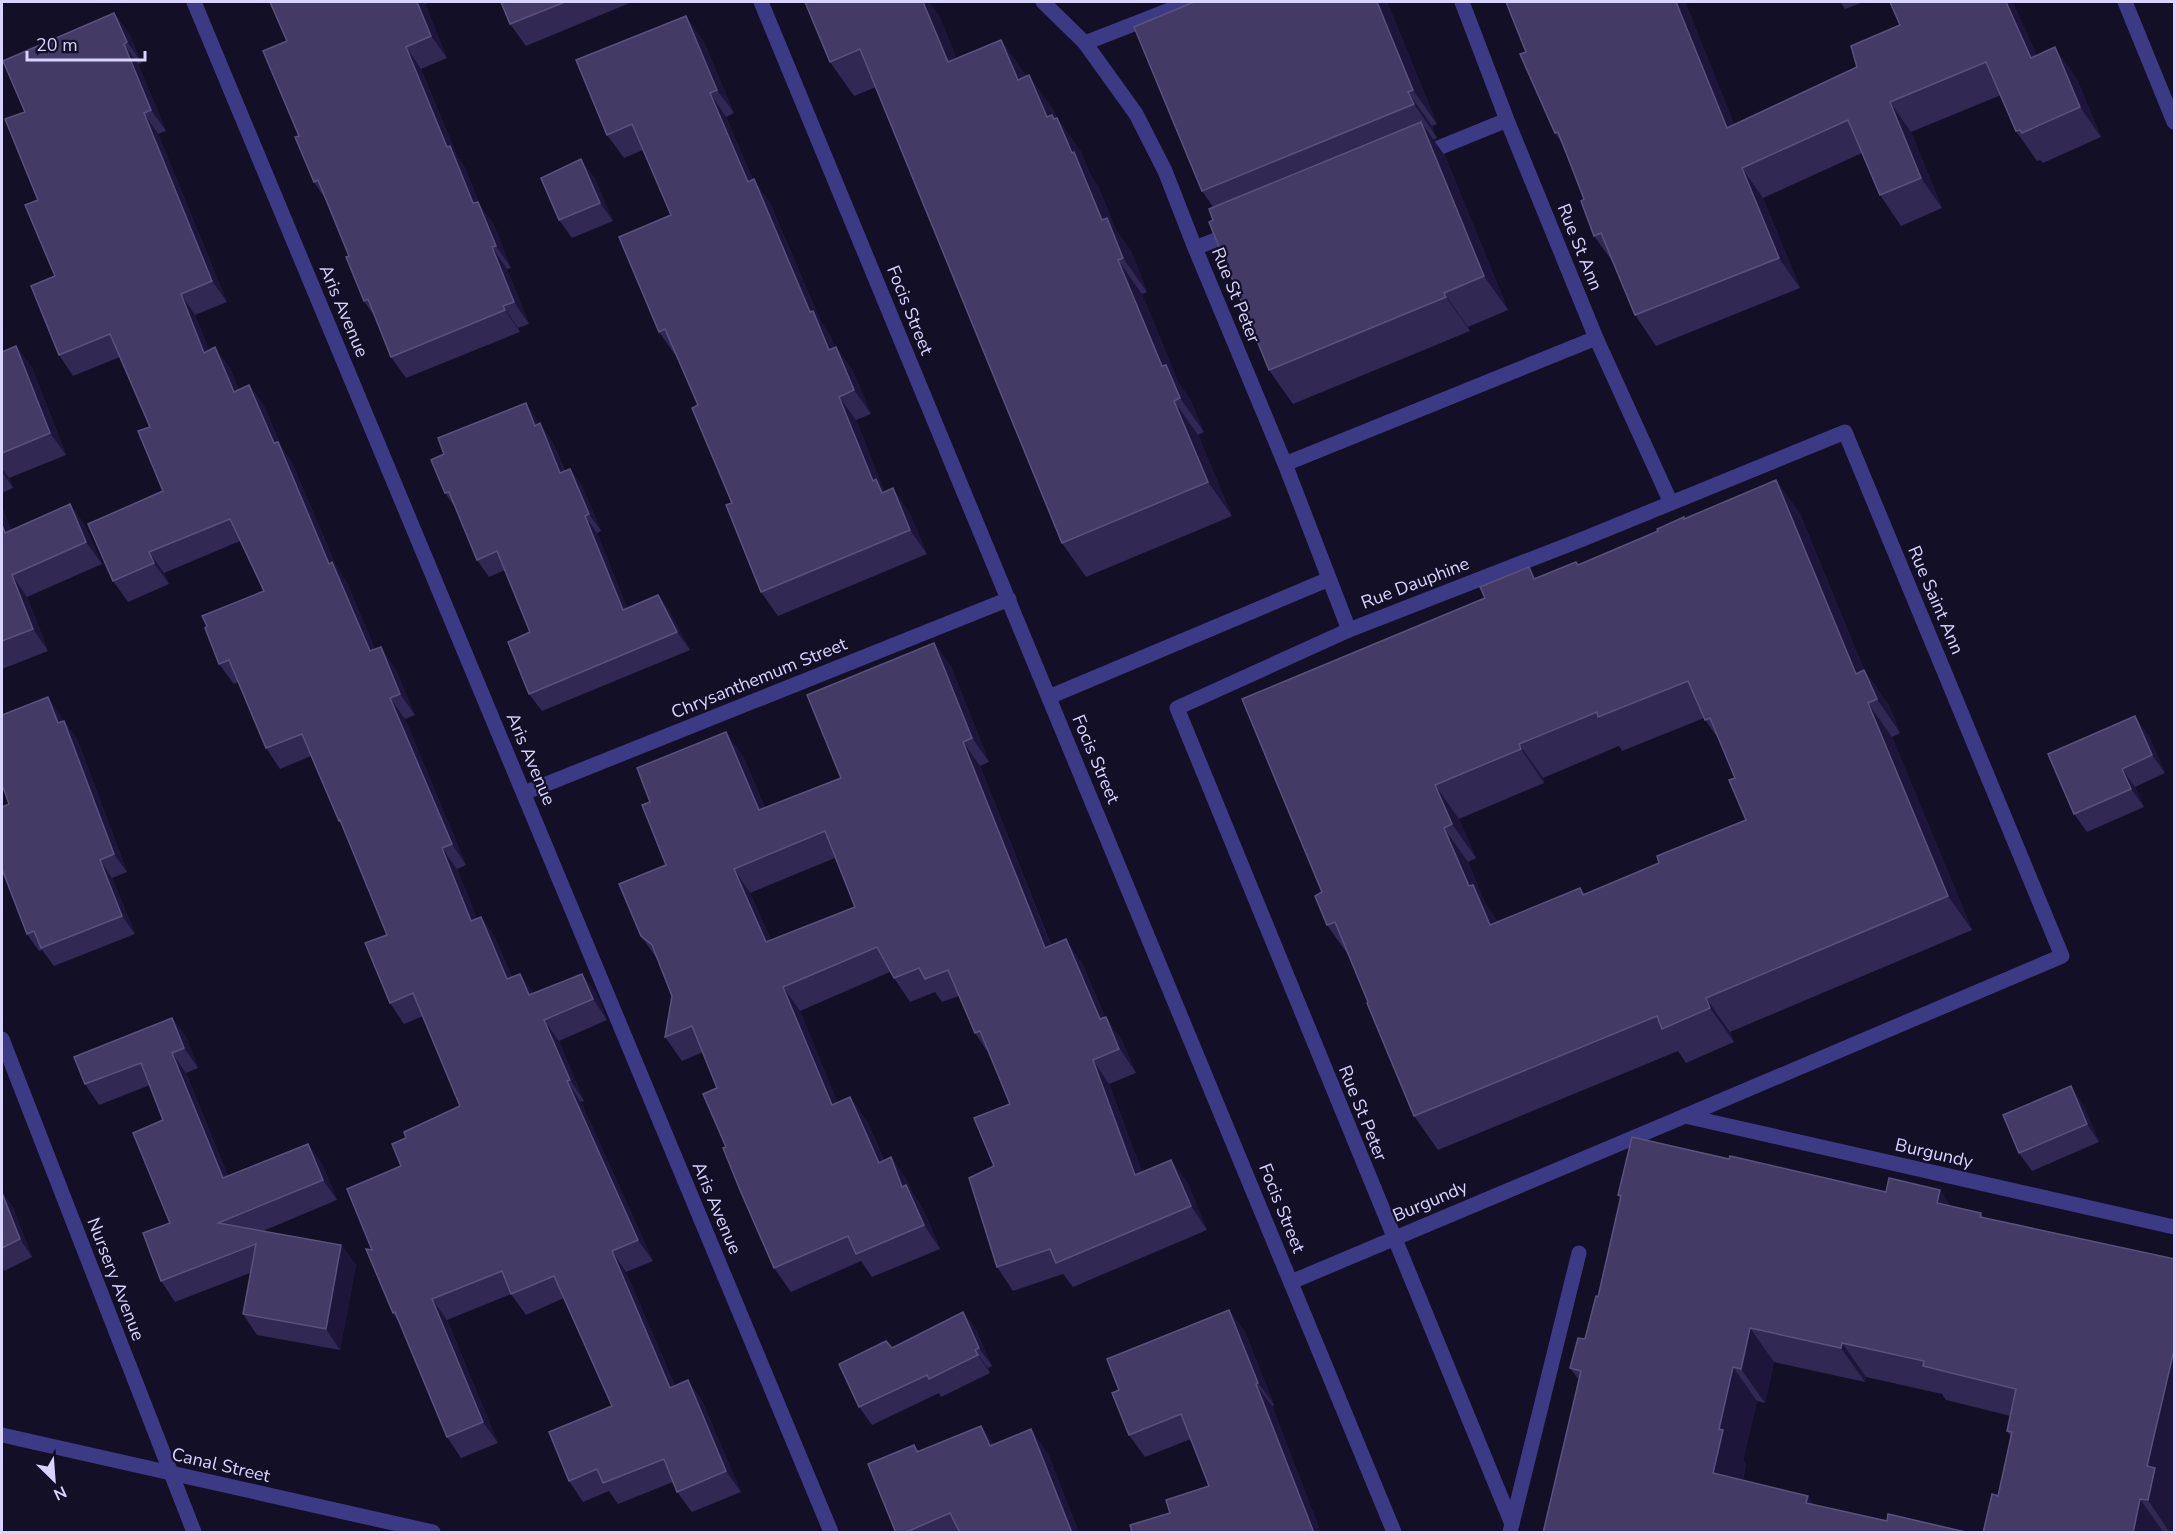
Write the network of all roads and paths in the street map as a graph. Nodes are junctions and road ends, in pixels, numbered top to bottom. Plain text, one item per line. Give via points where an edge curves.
1 (194, 2) edge
2 (761, 2) edge
3 (1043, 2) edge
4 (1190, 2) edge
5 (1462, 2) edge
6 (2126, 2) edge
7 (1085, 43) junction
8 (1507, 120) junction
9 (2175, 122) edge
10 (1410, 159) edge
11 (1249, 226) edge
12 (1195, 248) junction
13 (1596, 338) junction
14 (1285, 464) junction
15 (1671, 503) junction
16 (1329, 579) junction
17 (1009, 599) junction
18 (1349, 630) junction
19 (1049, 697) junction
20 (1177, 708) joint
21 (524, 793) junction
22 (2062, 956) joint
23 (2, 1039) edge
24 (1685, 1116) junction
25 (2175, 1227) edge
26 (1393, 1238) junction
27 (1579, 1253) dead end
28 (1291, 1282) junction
29 (2, 1435) edge
30 (172, 1473) junction
31 (1511, 1528) edge
32 (194, 1533) edge
33 (433, 1533) edge
34 (831, 1533) edge
35 (1394, 1533) edge

1 - 21 street, Aris Avenue
2 - 17 street, Focis Street
3 - 7 street, Rue St Peter
4 - 7 street
5 - 8 street, Rue St Ann
6 - 9 street
7 - 12 street, Rue St Peter via 1136,114 1165,171
8 - 10 street
8 - 13 street, Rue St Ann
11 - 12 street
12 - 14 street, Rue St Peter
13 - 14 street
13 - 15 street, Rue St Ann
14 - 16 street, Rue St Peter
15 - 18 street, Rue Dauphine
15 - 22 street, Rue Saint Ann via 1845,432
16 - 18 street, Rue St Peter
16 - 19 street
17 - 19 street, Focis Street
17 - 21 street, Chrysanthemum Street
18 - 20 street, Rue Dauphine
19 - 28 street, Focis Street
20 - 26 street, Rue St Peter
21 - 34 street, Aris Avenue
22 - 24 street, Burgundy
23 - 30 street, Nursery Avenue
24 - 25 street, Burgundy
24 - 26 street, Burgundy
26 - 28 street, Burgundy
26 - 31 street, Rue St Peter
27 - 31 street
28 - 35 street, Focis Street
29 - 30 street, Canal Street
30 - 32 street, Nursery Avenue
30 - 33 street, Canal Street

